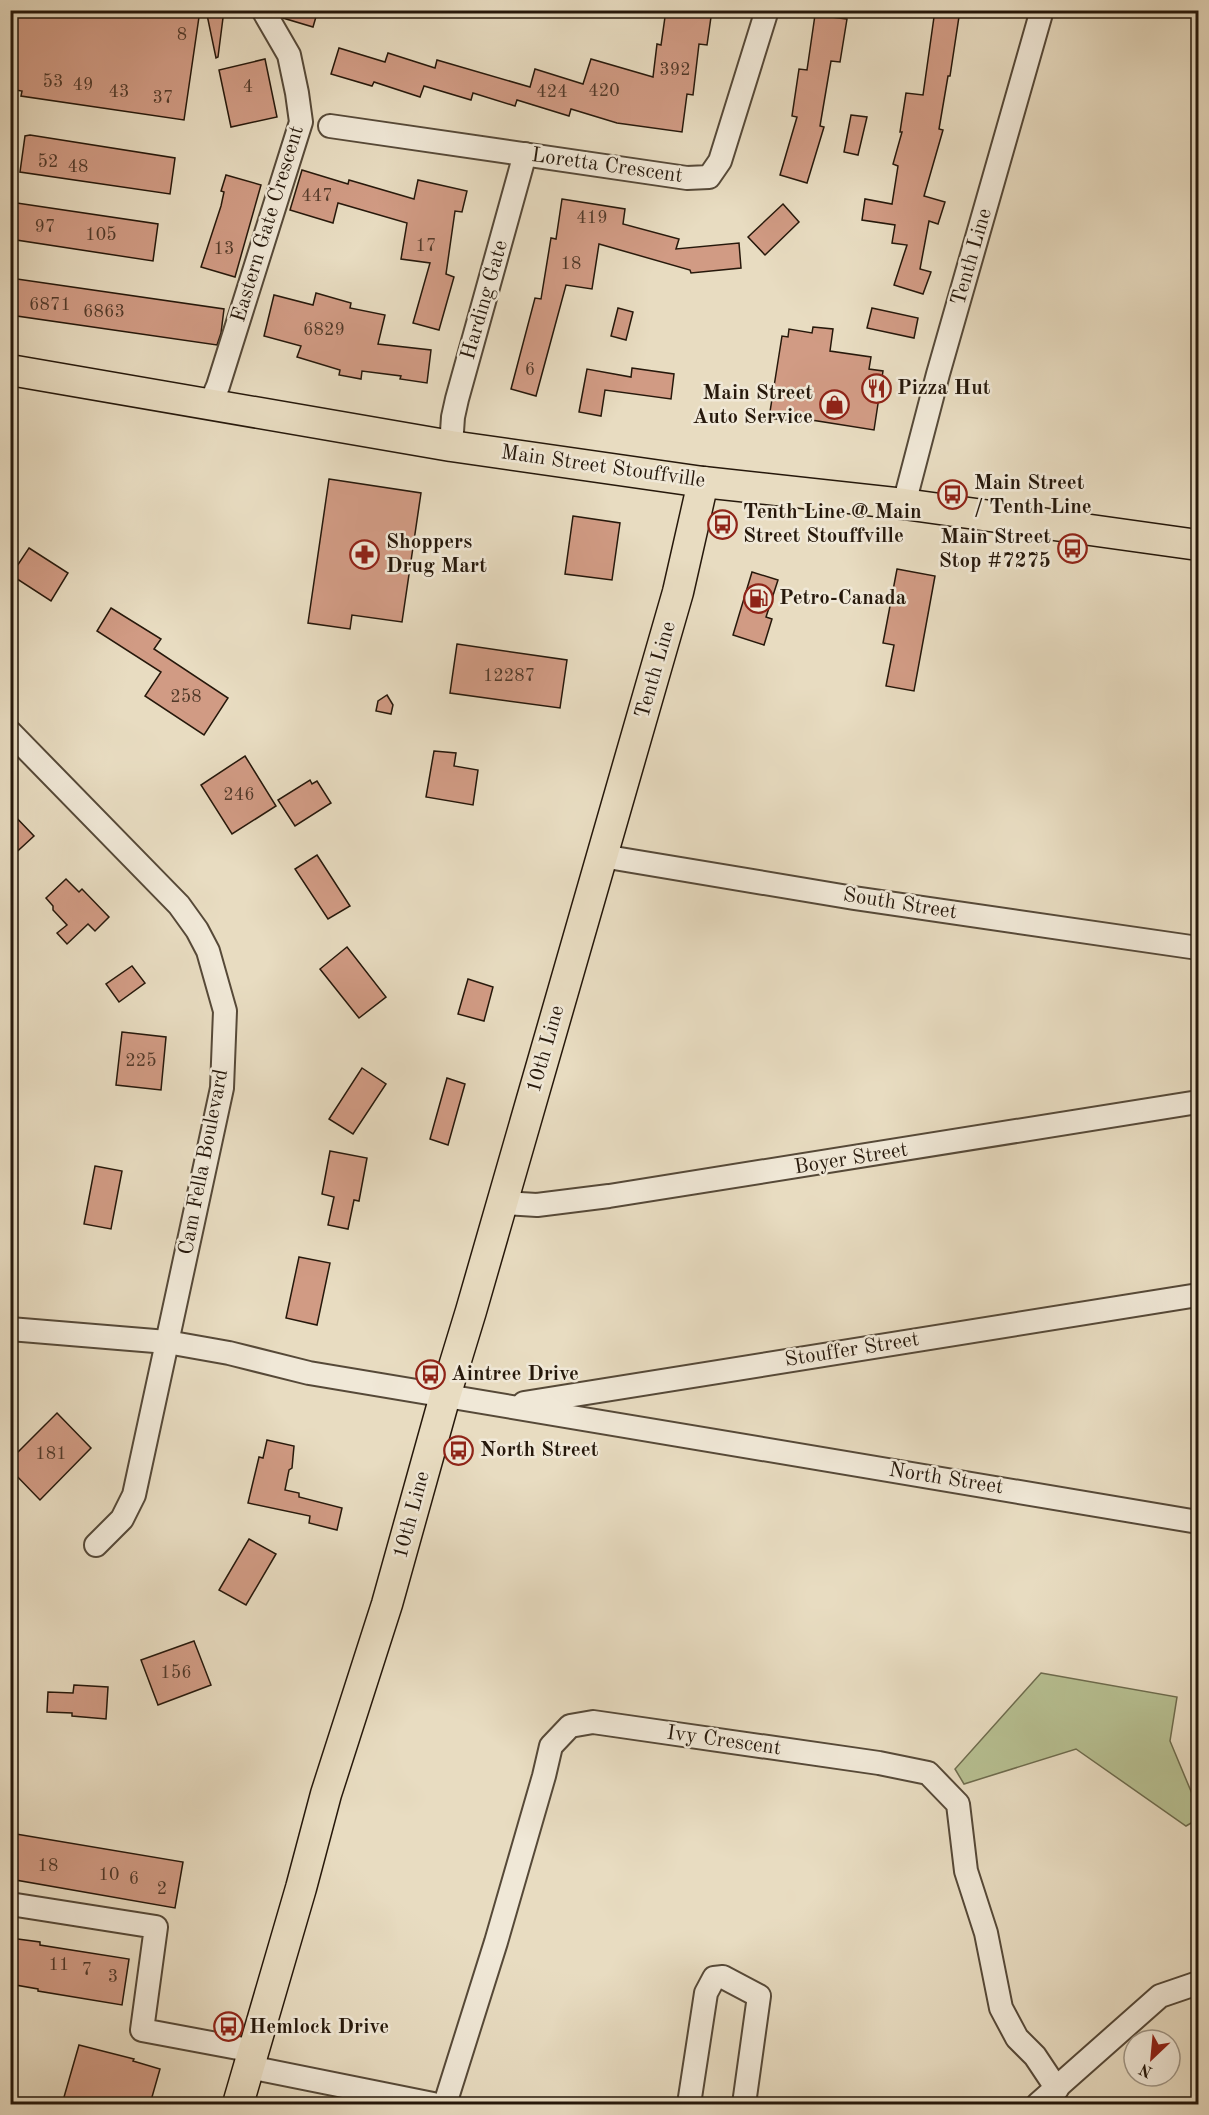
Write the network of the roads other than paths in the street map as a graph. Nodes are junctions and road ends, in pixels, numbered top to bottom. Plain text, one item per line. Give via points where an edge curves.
1 (263, 10) edge
2 (767, 10) edge
3 (1042, 10) edge
4 (330, 126) dead end
5 (525, 154) junction
6 (10, 370) edge
7 (210, 405) junction
8 (451, 446) junction
9 (704, 482) junction
10 (904, 504) junction
11 (1198, 545) edge
12 (10, 732) edge
13 (602, 856) junction
14 (1198, 948) edge
15 (1198, 1102) edge
16 (503, 1203) junction
17 (1198, 1295) edge
18 (10, 1329) edge
19 (167, 1342) junction
20 (444, 1396) junction
21 (505, 1406) junction
22 (1198, 1522) edge
23 (96, 1545) dead end
24 (10, 1904) edge
25 (1198, 1983) edge
26 (252, 2059) junction
27 (1057, 2089) junction
28 (238, 2104) edge
29 (433, 2104) edge
30 (445, 2104) edge
31 (689, 2104) edge
32 (744, 2104) edge
33 (1038, 2104) edge

1 - 7 street, Eastern Gate Crescent via 289,55 301,122
2 - 5 street, Loretta Crescent via 720,161 709,177 687,178
3 - 10 street, Tenth Line
4 - 5 street, Loretta Crescent
5 - 8 street, Harding Gate via 457,399
6 - 7 main road, Main Street Stouffville
7 - 8 main road, Main Street Stouffville
8 - 9 main road, Main Street Stouffville
9 - 10 main road, Main Street Stouffville
9 - 13 main road, Tenth Line via 678,592
10 - 11 main road, Main Street Stouffville
12 - 19 street, Cam Fella Boulevard via 179,905 208,951 225,1011 222,1088
13 - 14 street, South Street via 854,898
13 - 16 main road, 10th Line
15 - 16 street, Boyer Street via 609,1196 537,1205
16 - 20 main road, 10th Line
17 - 21 street, Stouffer Street
18 - 19 street
19 - 20 street via 309,1373
19 - 23 street, Cam Fella Boulevard via 134,1495 122,1519
20 - 21 street, North Street
20 - 26 main road, 10th Line via 387,1604 326,1794
21 - 22 street, North Street
24 - 26 street via 156,1927 142,2030
25 - 27 street via 1160,1996
26 - 28 main road, 10th Line
26 - 29 street
27 - 30 street, Ivy Crescent via 1035,2056 1017,2038 1001,2008 986,1933 966,1872 958,1804 928,1773 593,1722 570,1726 551,1746
27 - 33 street
31 - 32 street via 706,1993 714,1978 723,1977 759,1996

